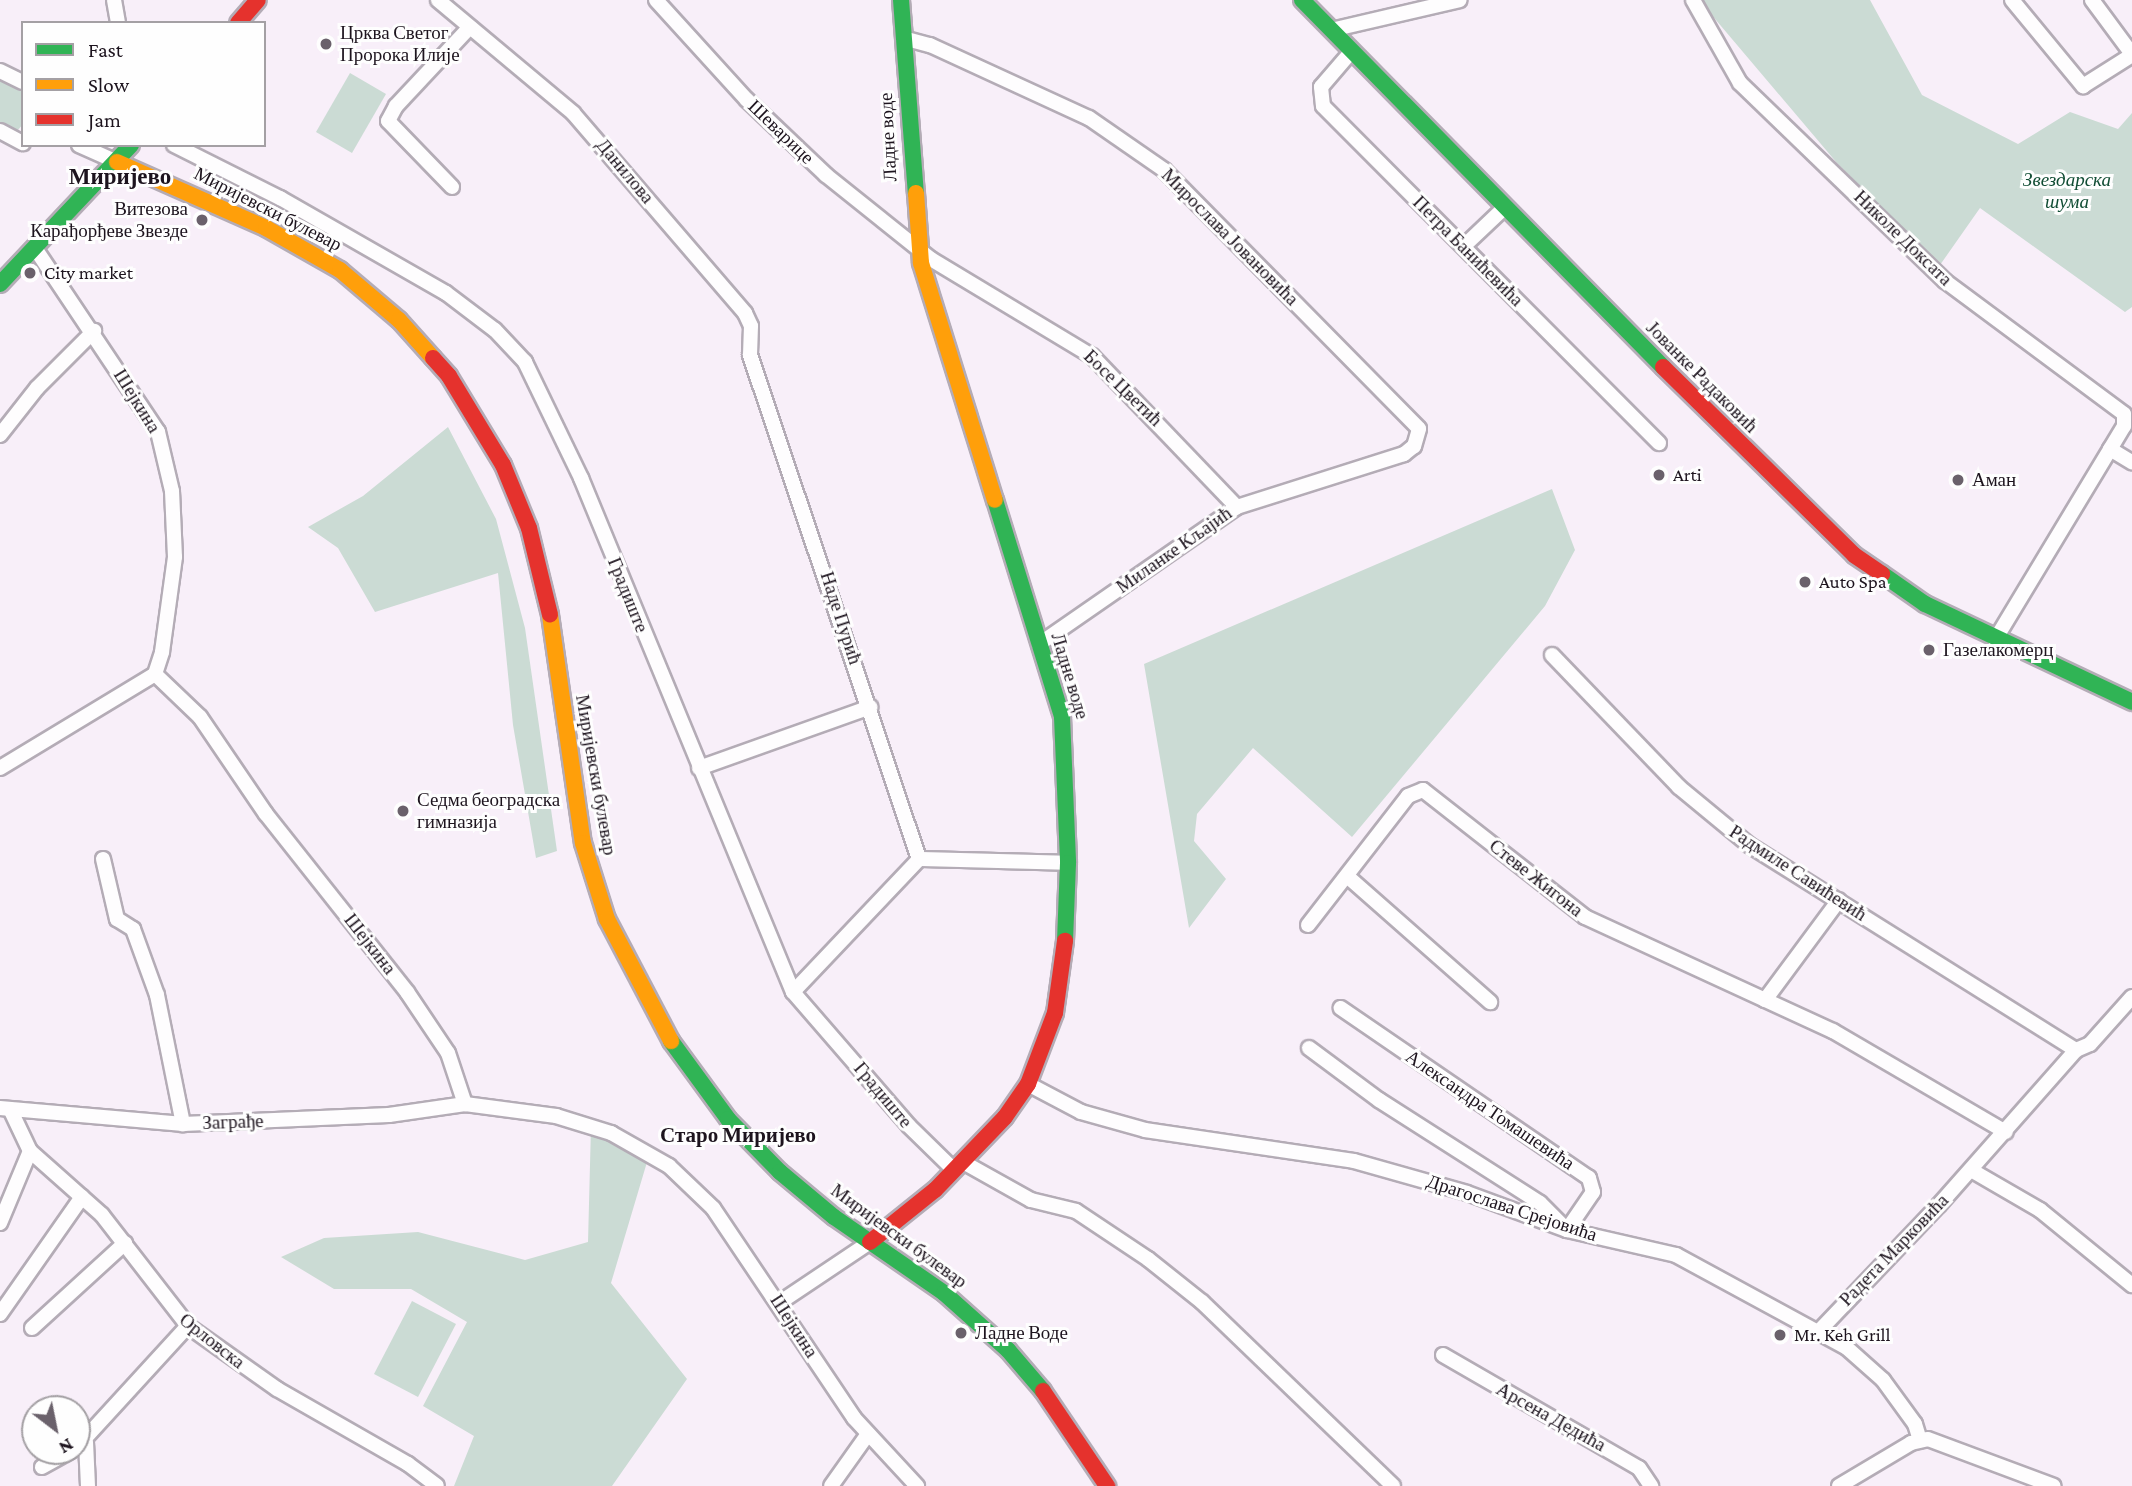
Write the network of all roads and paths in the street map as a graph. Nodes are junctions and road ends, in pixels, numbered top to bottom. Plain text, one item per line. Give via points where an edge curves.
1 (114, 0) edge
2 (258, 0) edge
3 (656, 0) edge
4 (901, 0) edge
5 (1302, 0) edge
6 (1460, 0) edge
7 (1693, 0) edge
8 (2011, 0) edge
9 (2092, 0) edge
10 (441, 1) edge
11 (118, 21) edge
12 (240, 21) edge
13 (470, 27) junction
14 (1331, 30) junction
15 (903, 38) junction
16 (1351, 52) junction
17 (2132, 55) edge
18 (0, 71) edge
19 (21, 81) edge
20 (0, 131) edge
21 (21, 142) edge
22 (83, 147) edge
23 (129, 147) edge
24 (178, 147) edge
25 (117, 162) junction
26 (452, 187) dead end
27 (1503, 209) junction
28 (1464, 246) junction
29 (36, 250) junction
30 (918, 250) junction
31 (0, 284) edge
32 (94, 331) junction
33 (758, 378) joint
34 (1415, 422) joint
35 (0, 435) edge
36 (1659, 443) dead end
37 (2110, 449) junction
38 (2132, 462) edge
39 (1237, 507) junction
40 (1995, 640) junction
41 (1039, 644) junction
42 (1552, 655) dead end
43 (155, 674) junction
44 (2132, 702) edge
45 (870, 707) junction
46 (0, 768) edge
47 (699, 768) junction
48 (103, 859) dead end
49 (919, 859) junction
50 (1069, 863) junction
51 (1347, 876) junction
52 (1839, 900) junction
53 (1308, 925) dead end
54 (793, 992) junction
55 (2132, 997) edge
56 (1765, 1000) junction
57 (1490, 1002) dead end
58 (1341, 1008) dead end
59 (1309, 1048) dead end
60 (2076, 1050) junction
61 (1028, 1084) junction
62 (465, 1104) junction
63 (6, 1109) edge
64 (183, 1124) junction
65 (2006, 1132) junction
66 (30, 1151) junction
67 (959, 1166) junction
68 (1971, 1170) junction
69 (82, 1196) junction
70 (0, 1223) edge
71 (1567, 1230) junction
72 (870, 1242) junction
73 (125, 1243) junction
74 (2132, 1285) edge
75 (779, 1303) junction
76 (0, 1314) edge
77 (188, 1326) junction
78 (32, 1328) dead end
79 (1819, 1331) junction
80 (1443, 1355) dead end
81 (91, 1434) edge
82 (868, 1434) junction
83 (1920, 1440) junction
84 (46, 1465) edge
85 (84, 1465) edge
86 (42, 1467) dead end
87 (88, 1486) edge
88 (437, 1486) edge
89 (831, 1486) edge
90 (917, 1486) edge
91 (1107, 1486) edge
92 (1393, 1486) edge
93 (1651, 1486) edge
94 (1839, 1486) edge
95 (2054, 1486) edge

1 - 11 street
2 - 12 main road
3 - 30 street, Шеварице via 784,137
4 - 15 main road, Ладне воде
5 - 14 main road, Јованке Радаковић
6 - 14 street
7 - 37 street, Николе Доксата via 1740,83 1945,281 2124,414 2124,426
8 - 17 street via 2083,86
9 - 17 street
10 - 13 street, Данилова
13 - 26 street via 396,106 388,121
13 - 33 street, Данилова via 573,113 740,307 751,326 749,349
14 - 16 main road, Јованке Радаковић
15 - 30 main road, Ладне воде
15 - 34 street, Мирослава Јовановића via 930,45 1089,118 1164,170
16 - 27 main road, Јованке Радаковић
16 - 28 street, Петра Банићевића via 1321,87 1324,106
18 - 19 street
20 - 21 street
22 - 25 street
23 - 25 main road
24 - 47 street, Градиште via 280,198 446,293 513,348 534,378 571,454
25 - 29 main road
25 - 72 main road, Миријевски булевар via 266,228 341,270 399,320 449,376 503,466 536,550 551,619 583,843 607,919 643,996 686,1066 736,1128 794,1185
27 - 28 street
27 - 40 main road, Јованке Радаковић via 1825,531 1887,579
28 - 36 street, Петра Банићевића
29 - 31 main road
29 - 32 street, Шејкина
30 - 39 street, Босе Цветић via 1092,356
30 - 41 main road, Ладне воде
32 - 35 street via 37,388
32 - 43 street, Шејкина via 158,432 169,470 174,557
33 - 45 street, Наде Пурић
34 - 39 street, Миланке Кљајић via 1418,438 1404,454
37 - 38 street
37 - 40 street, Николе Доксата
39 - 41 street, Миланке Кљајић
40 - 44 main road, Јованке Радаковић
41 - 50 main road, Ладне воде via 1065,732
42 - 52 street, Радмиле Савићевић via 1718,821
43 - 46 street
43 - 62 street, Шејкина via 200,716 266,814 407,992 448,1054
45 - 47 street
45 - 49 street, Наде Пурић
47 - 54 street, Градиште
48 - 64 street via 117,919 133,929 157,995
49 - 50 street
49 - 54 street
50 - 61 main road, Ладне воде via 1066,937 1055,1013
51 - 53 street, Стеве Жигона
51 - 56 street, Стеве Жигона via 1408,796 1423,790 1585,917
51 - 57 street
52 - 56 street
52 - 60 street, Радмиле Савићевић
54 - 67 street, Градиште via 909,1126
55 - 60 street, Радета Марковића via 2090,1044
56 - 65 street, Стеве Жигона via 1878,1055
58 - 71 street, Александра Томашевића via 1589,1178 1593,1192
59 - 71 street via 1379,1100 1525,1192
60 - 65 street, Радета Марковића
61 - 67 main road, Ладне воде via 1005,1117
61 - 71 street, Драгослава Срејовића via 1081,1112 1145,1130 1354,1161 1466,1193
62 - 64 street, Заграђе via 389,1115
62 - 75 street, Шејкина via 573,1120 650,1152 713,1208
63 - 64 street, Заграђе
63 - 66 street, Орловска
65 - 68 street, Радета Марковића
66 - 69 street, Орловска
66 - 70 street
67 - 72 main road, Ладне воде
67 - 92 street, Градиште via 1006,1189 1100,1223 1230,1328
68 - 74 street via 2040,1210
68 - 79 street, Радета Марковића
69 - 73 street, Орловска
69 - 76 street
71 - 79 street, Драгослава Срејовића via 1675,1255
72 - 75 street, Ладне воде
72 - 91 main road, Миријевски булевар via 944,1293 1008,1350 1045,1393
73 - 77 street, Орловска
73 - 78 street
75 - 82 street, Шејкина
77 - 81 street
77 - 88 street, Орловска via 277,1389 408,1464
79 - 83 street, Драгослава Срејовића via 1858,1356 1883,1380 1915,1424
80 - 93 street, Арсена Дедића via 1639,1468
82 - 89 street
82 - 90 street, Шејкина
83 - 94 street
83 - 95 street via 1944,1443
84 - 86 street
85 - 87 street

